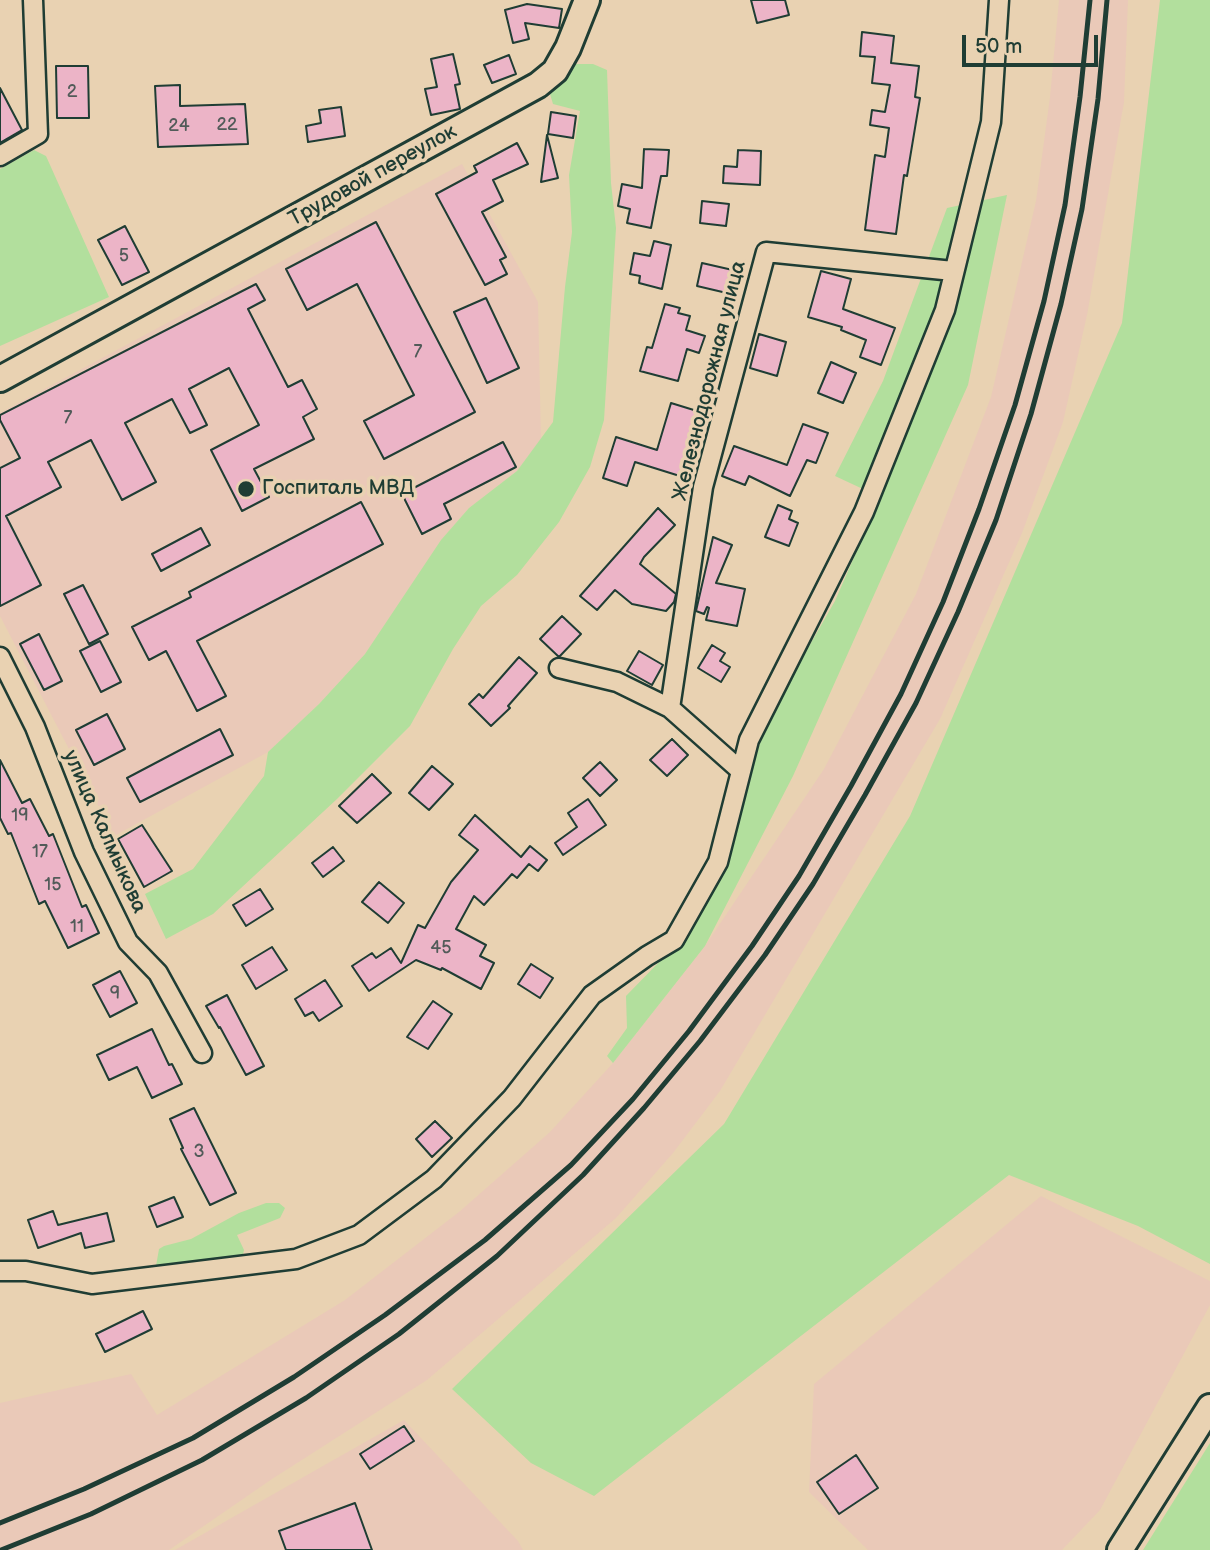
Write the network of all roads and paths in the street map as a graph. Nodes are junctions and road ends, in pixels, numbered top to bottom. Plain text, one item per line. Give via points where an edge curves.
1 (33, 0) edge
2 (587, 0) edge
3 (999, 0) edge
4 (0, 156) edge
5 (953, 271) junction
6 (0, 379) edge
7 (0, 657) edge
8 (559, 668) dead end
9 (670, 708) junction
10 (741, 771) junction
11 (201, 1053) dead end
12 (0, 1271) edge
13 (1210, 1408) edge
14 (1120, 1550) edge

1 - 4 street via 38,134
2 - 6 street, Трудовой переулок via 555,71 538,85
3 - 5 street via 991,122
5 - 9 street, Железнодорожная улица via 766,252 703,487
5 - 10 street via 945,310 864,512 749,740
7 - 11 street, улица Калмыкова via 128,942 158,973
8 - 9 street via 617,682
9 - 10 street
10 - 12 street via 718,862 674,940 592,995 512,1098 434,1179 359,1235 296,1259 92,1284 26,1271
13 - 14 street

